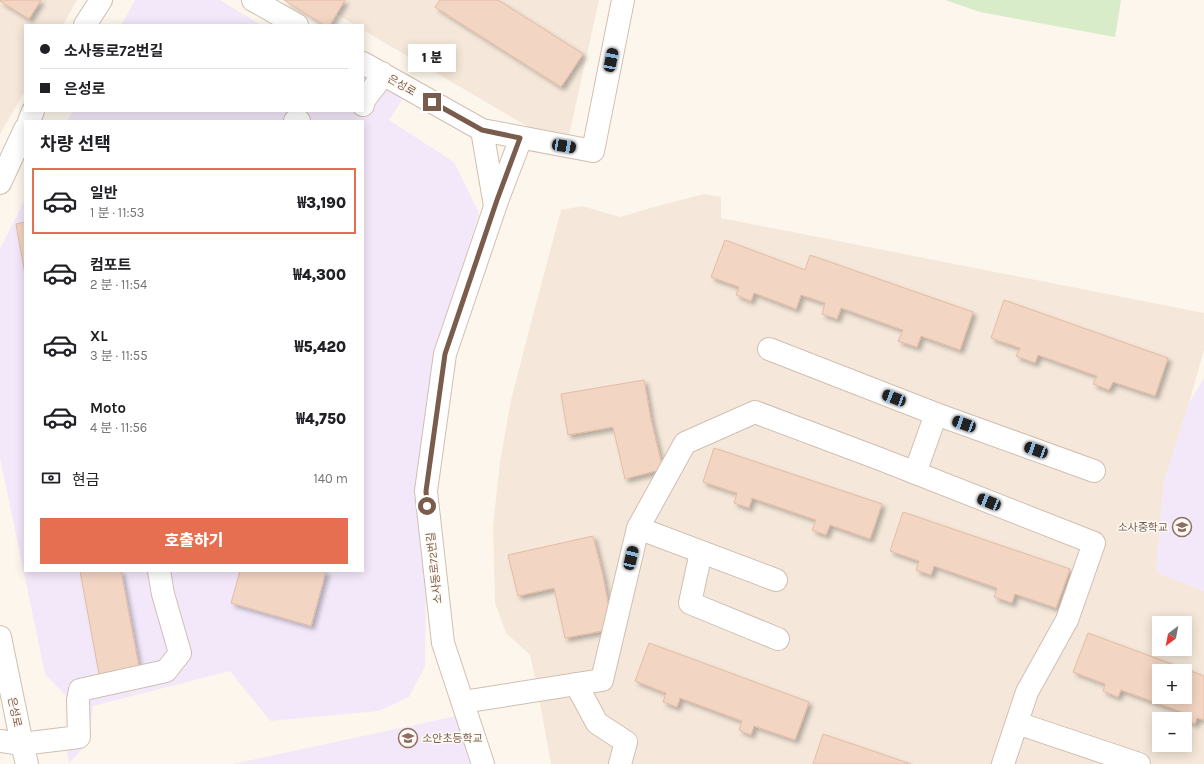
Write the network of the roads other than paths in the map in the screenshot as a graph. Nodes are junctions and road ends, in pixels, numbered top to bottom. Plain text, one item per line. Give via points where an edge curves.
1 (101, 0) edge
2 (253, 0) edge
3 (623, 0) edge
4 (86, 24) edge
5 (295, 24) edge
6 (364, 64) edge
7 (382, 73) junction
8 (364, 100) edge
9 (482, 130) junction
10 (24, 131) edge
11 (520, 138) junction
12 (0, 183) edge
13 (495, 208) junction
14 (769, 349) dead end
15 (936, 414) junction
16 (1094, 471) dead end
17 (915, 473) junction
18 (638, 528) junction
19 (701, 552) junction
20 (159, 572) edge
21 (776, 580) dead end
22 (0, 637) edge
23 (778, 639) dead end
24 (576, 684) junction
25 (462, 702) junction
26 (1017, 723) junction
27 (0, 741) edge
28 (25, 754) edge
29 (483, 764) edge
30 (620, 764) edge
31 (1003, 764) edge
32 (1139, 764) edge

1 - 4 street
2 - 5 street
3 - 11 street via 593,151
6 - 7 street, 은성로
7 - 8 street
7 - 9 street, 은성로
9 - 11 street
9 - 13 street, 소사동로72번길
10 - 12 street
11 - 13 street, 소사동로72번길
13 - 25 street, 소사동로72번길 via 445,354 426,491 442,643
14 - 15 street
15 - 16 street
15 - 17 street
17 - 18 street via 755,412 685,442
17 - 26 street via 1094,543 1067,620 1027,692
18 - 19 street
18 - 24 street via 602,680
19 - 21 street
19 - 23 street via 690,603
20 - 28 street via 180,654 166,671 80,690 78,737
22 - 28 street, 은성로
24 - 25 street
24 - 30 street via 597,723 626,742
25 - 29 street, 소사동로72번길
26 - 31 street
26 - 32 street
27 - 28 street

